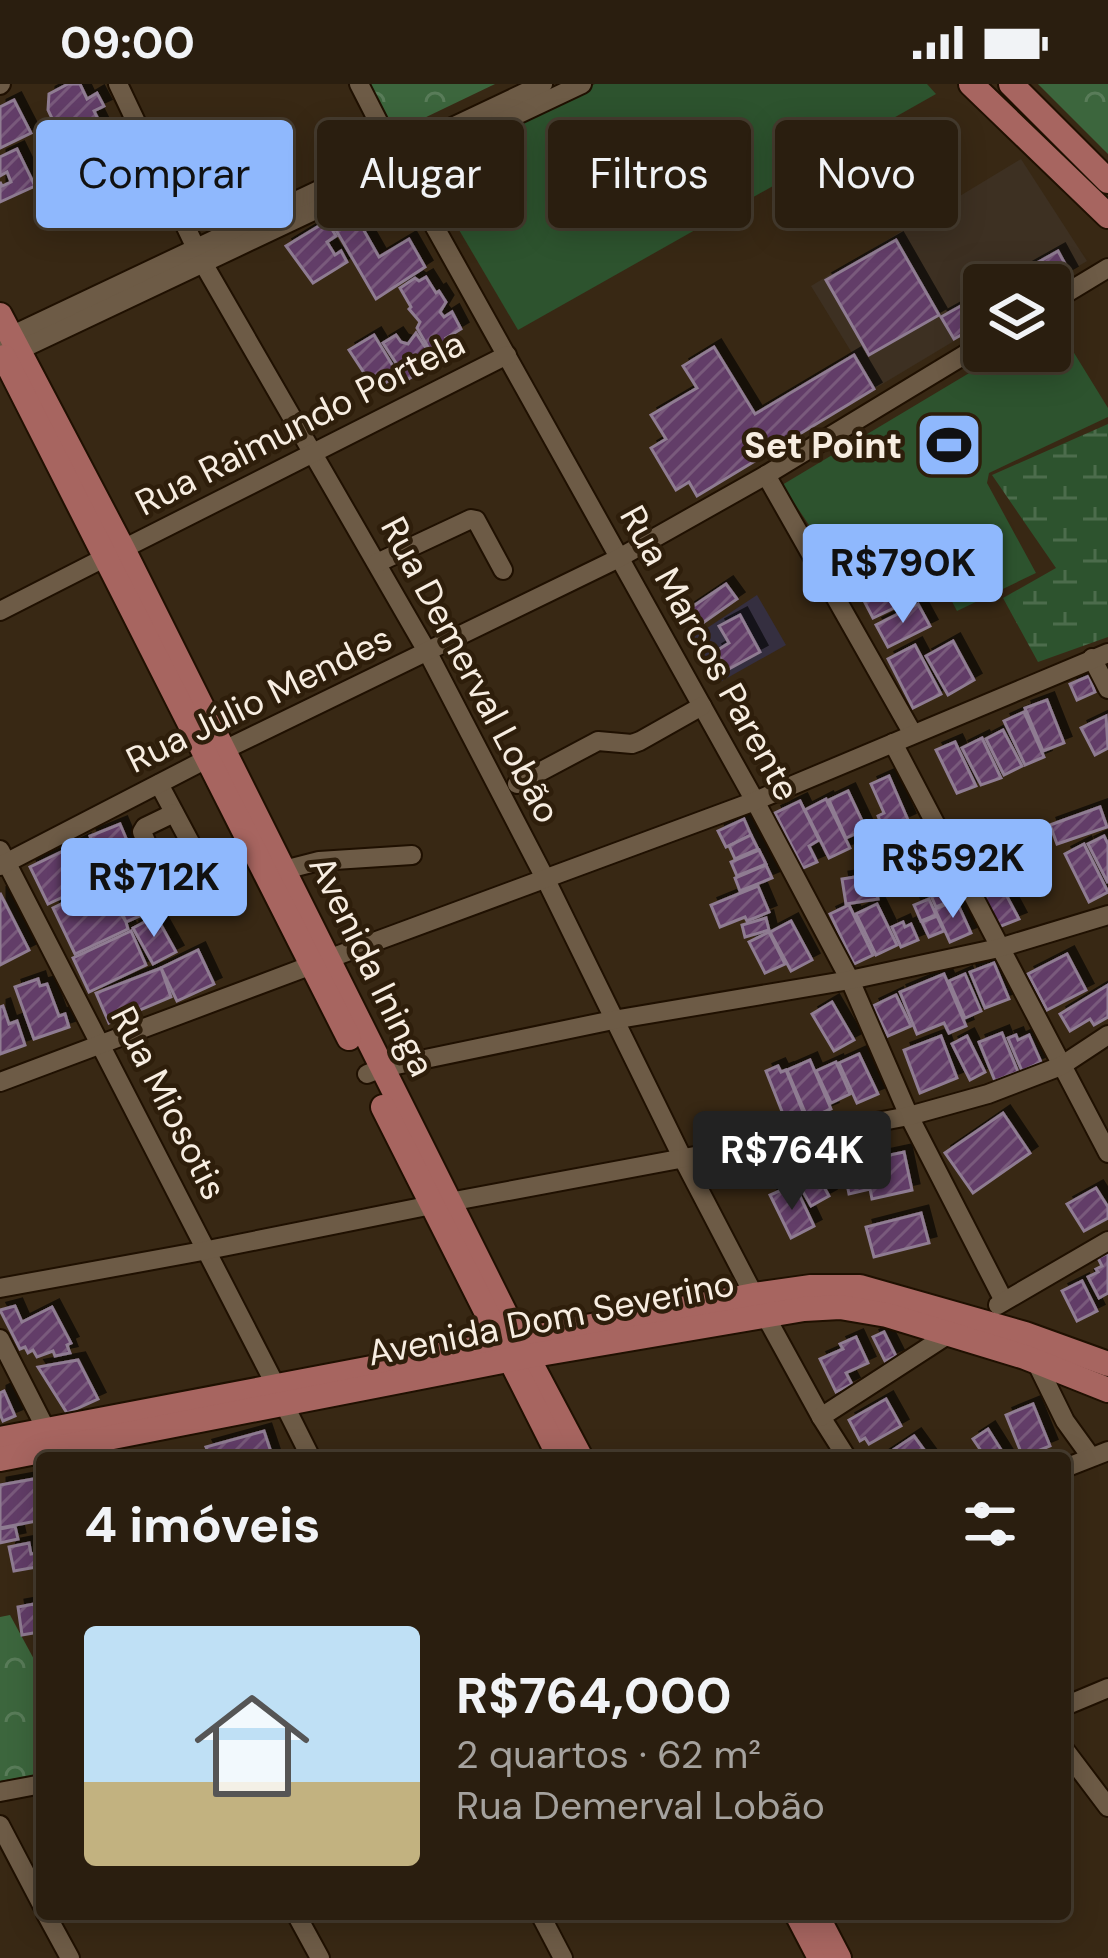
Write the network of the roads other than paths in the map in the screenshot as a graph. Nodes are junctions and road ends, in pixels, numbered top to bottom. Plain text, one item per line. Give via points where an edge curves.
1 (118, 84) edge
2 (359, 84) edge
3 (543, 84) edge
4 (582, 84) edge
5 (971, 84) edge
6 (1011, 84) edge
7 (377, 120) edge
8 (477, 120) edge
9 (498, 120) edge
10 (1108, 181) edge
11 (317, 200) edge
12 (1108, 216) edge
13 (436, 228) edge
14 (200, 255) junction
15 (1108, 268) edge
16 (1071, 290) edge
17 (5, 344) edge
18 (507, 355) junction
19 (963, 356) edge
20 (314, 452) junction
21 (766, 475) junction
22 (114, 554) junction
23 (620, 558) junction
24 (377, 562) junction
25 (502, 570) dead end
26 (0, 611) edge
27 (428, 652) junction
28 (1100, 655) edge
29 (1108, 689) edge
30 (702, 706) junction
31 (913, 734) junction
32 (893, 743) junction
33 (216, 755) junction
34 (159, 784) junction
35 (517, 784) dead end
36 (755, 801) junction
37 (174, 814) junction
38 (412, 855) dead end
39 (2, 859) edge
40 (284, 869) junction
41 (207, 874) dead end
42 (546, 880) junction
43 (166, 890) dead end
44 (1108, 915) edge
45 (999, 948) junction
46 (320, 962) junction
47 (850, 980) junction
48 (613, 1020) junction
49 (1108, 1035) edge
50 (102, 1045) junction
51 (1061, 1066) junction
52 (374, 1071) junction
53 (0, 1082) edge
54 (909, 1116) junction
55 (1108, 1153) edge
56 (682, 1157) junction
57 (441, 1203) junction
58 (1108, 1241) edge
59 (208, 1250) junction
60 (0, 1288) edge
61 (1004, 1301) junction
62 (759, 1305) junction
63 (980, 1320) junction
64 (949, 1334) junction
65 (0, 1340) edge
66 (514, 1351) junction
67 (1036, 1362) junction
68 (1108, 1364) edge
69 (1108, 1390) edge
70 (281, 1397) junction
71 (820, 1417) junction
72 (0, 1439) edge
73 (54, 1446) edge
74 (308, 1452) edge
75 (557, 1452) edge
76 (576, 1452) edge
77 (843, 1452) edge
78 (1100, 1454) edge
79 (0, 1460) edge
80 (1071, 1466) edge
81 (1108, 1688) edge
82 (1071, 1703) edge
83 (1071, 1758) edge
84 (36, 1785) edge
85 (0, 1792) edge
86 (1108, 1807) edge
87 (0, 1825) edge
88 (36, 1894) edge
89 (49, 1920) edge
90 (299, 1920) edge
91 (544, 1920) edge
92 (800, 1920) edge
93 (819, 1920) edge
94 (70, 1958) edge
95 (320, 1958) edge
96 (562, 1958) edge
97 (820, 1958) edge
98 (839, 1958) edge

1 - 14 street, Rua Demerval Lobão
2 - 7 street, Rua Marcos Parente
3 - 8 street
4 - 9 street
5 - 12 main road
6 - 10 main road
11 - 14 street
13 - 18 street, Rua Marcos Parente
14 - 17 street
14 - 20 street, Rua Demerval Lobão
15 - 16 street
17 - 22 main road, Avenida Ininga
18 - 20 street, Rua Raimundo Portela
18 - 23 street, Rua Marcos Parente
19 - 21 street, Rua Júlio Mendes
20 - 22 street, Rua Raimundo Portela
20 - 24 street, Rua Demerval Lobão
21 - 23 street, Rua Júlio Mendes
21 - 31 street
22 - 26 street, Rua Raimundo Portela
22 - 33 main road, Avenida Ininga
23 - 27 street, Rua Júlio Mendes
23 - 30 street, Rua Marcos Parente
24 - 25 street via 471,518
24 - 27 street, Rua Demerval Lobão
27 - 33 street, Rua Júlio Mendes
27 - 42 street, Rua Demerval Lobão
28 - 29 street
28 - 31 street
30 - 35 street via 640,741 598,741
30 - 36 street, Rua Marcos Parente
31 - 32 street
32 - 36 street
32 - 45 street
33 - 34 street, Rua Júlio Mendes
33 - 40 main road, Avenida Ininga
33 - 46 main road, Avenida Ininga
34 - 37 street
34 - 39 street, Rua Júlio Mendes
36 - 42 street
36 - 47 street, Rua Marcos Parente
37 - 41 street
37 - 43 street via 142,832
38 - 40 street
39 - 50 street, Rua Miosotis
40 - 46 main road, Avenida Ininga
42 - 46 street
42 - 48 street, Rua Demerval Lobão
44 - 45 street
45 - 47 street
45 - 51 street
46 - 50 street
46 - 52 main road, Avenida Ininga
47 - 48 street
47 - 54 street, Rua Marcos Parente
48 - 52 street
48 - 56 street, Rua Demerval Lobão
49 - 51 street
50 - 53 street
50 - 59 street, Rua Miosotis
51 - 54 street
51 - 55 street
52 - 57 main road, Avenida Ininga
54 - 56 street
54 - 61 street, Rua Marcos Parente
56 - 57 street
56 - 62 street, Rua Demerval Lobão
57 - 59 street
57 - 66 main road, Avenida Ininga
58 - 61 street
59 - 60 street
59 - 70 street, Rua Miosotis
61 - 63 street
62 - 63 main road, Avenida Dom Severino via 835,1285
62 - 64 main road, Avenida Dom Severino via 840,1307
62 - 66 main road, Avenida Dom Severino
62 - 71 street, Rua Demerval Lobão
63 - 68 main road, Avenida Dom Severino
64 - 67 main road, Avenida Dom Severino
64 - 71 street
65 - 73 street
66 - 70 main road, Avenida Dom Severino
66 - 75 main road, Avenida Ininga
66 - 76 main road, Avenida Ininga
67 - 69 main road, Avenida Dom Severino
67 - 78 street via 1065,1420
70 - 73 main road, Avenida Dom Severino
70 - 74 street, Rua Miosotis
71 - 77 street, Rua Demerval Lobão
72 - 73 main road, Avenida Dom Severino
73 - 79 main road, Avenida Dom Severino
78 - 80 street
81 - 82 street
83 - 86 street
84 - 85 street
87 - 88 street
89 - 94 street
90 - 95 street
91 - 96 street
92 - 97 main road
93 - 98 main road

